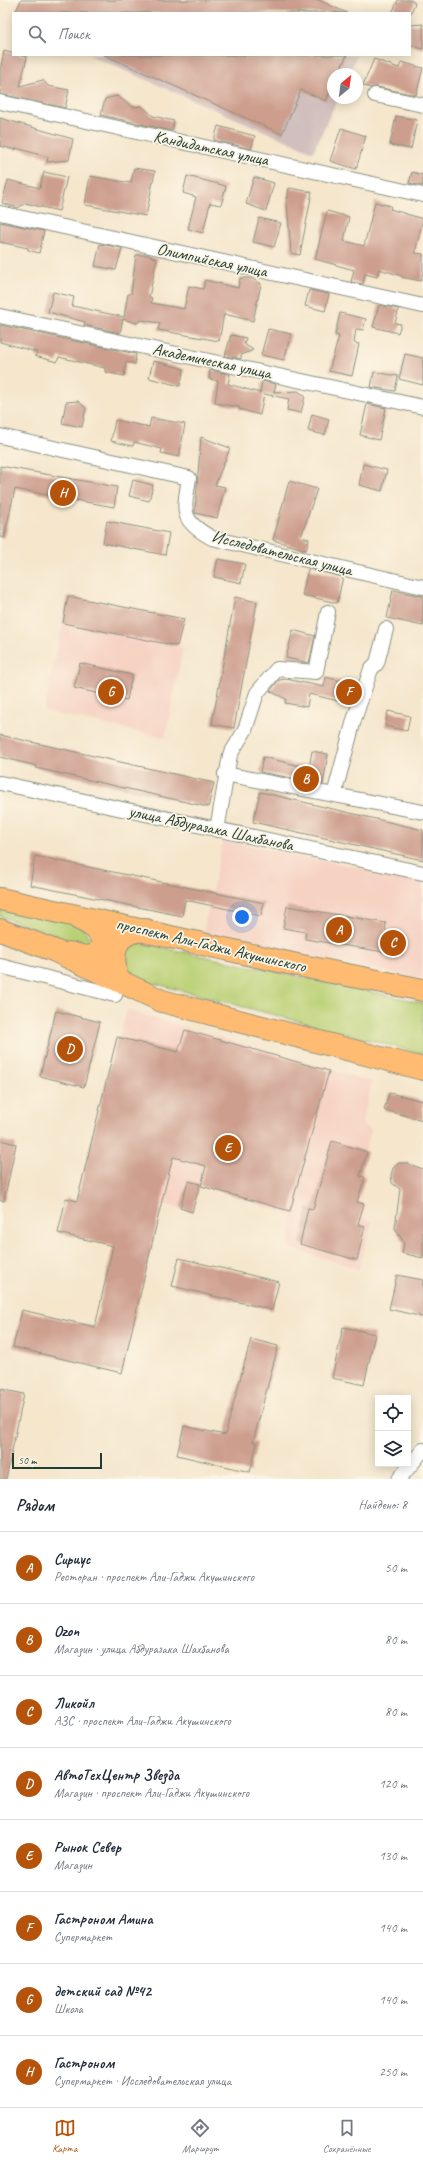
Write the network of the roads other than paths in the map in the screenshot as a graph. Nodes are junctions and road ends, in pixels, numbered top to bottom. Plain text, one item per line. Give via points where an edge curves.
1 (375, 95) dead end
2 (0, 102) edge
3 (423, 105) edge
4 (423, 195) edge
5 (0, 213) edge
6 (423, 306) edge
7 (0, 316) edge
8 (423, 407) edge
9 (0, 436) edge
10 (423, 588) edge
11 (328, 612) dead end
12 (386, 629) dead end
13 (225, 774) junction
14 (0, 782) edge
15 (334, 795) junction
16 (423, 812) edge
17 (217, 830) junction
18 (423, 873) edge
19 (0, 899) edge
20 (69, 914) junction
21 (0, 930) edge
22 (147, 930) junction
23 (53, 950) junction
24 (0, 966) edge
25 (118, 980) junction
26 (423, 990) edge
27 (423, 1070) edge
28 (423, 1450) edge
29 (399, 1479) edge

1 - 3 street
2 - 4 street, Кандидатская улица
5 - 6 street, Олимпийская улица
7 - 8 street, Академическая улица
9 - 10 street, Исследовательская улица via 189,478 184,509 198,530 212,538
11 - 13 street via 316,672 277,669 257,692 245,730 230,755
12 - 15 street via 377,664 371,669 354,720
13 - 15 street
13 - 17 street
14 - 17 street, улица Абдуразака Шахбанова
15 - 16 street
17 - 18 street, улица Абдуразака Шахбанова
19 - 20 highway, проспект Али-Гаджи Акушинского
20 - 22 highway, проспект Али-Гаджи Акушинского
20 - 23 highway via 93,925 98,931 102,938 99,951 96,955 85,957
21 - 23 highway
22 - 25 highway via 133,931 117,944 113,964
22 - 26 highway, проспект Али-Гаджи Акушинского via 297,965
23 - 25 highway
24 - 25 street via 115,995
25 - 27 highway via 167,1002
28 - 29 street

